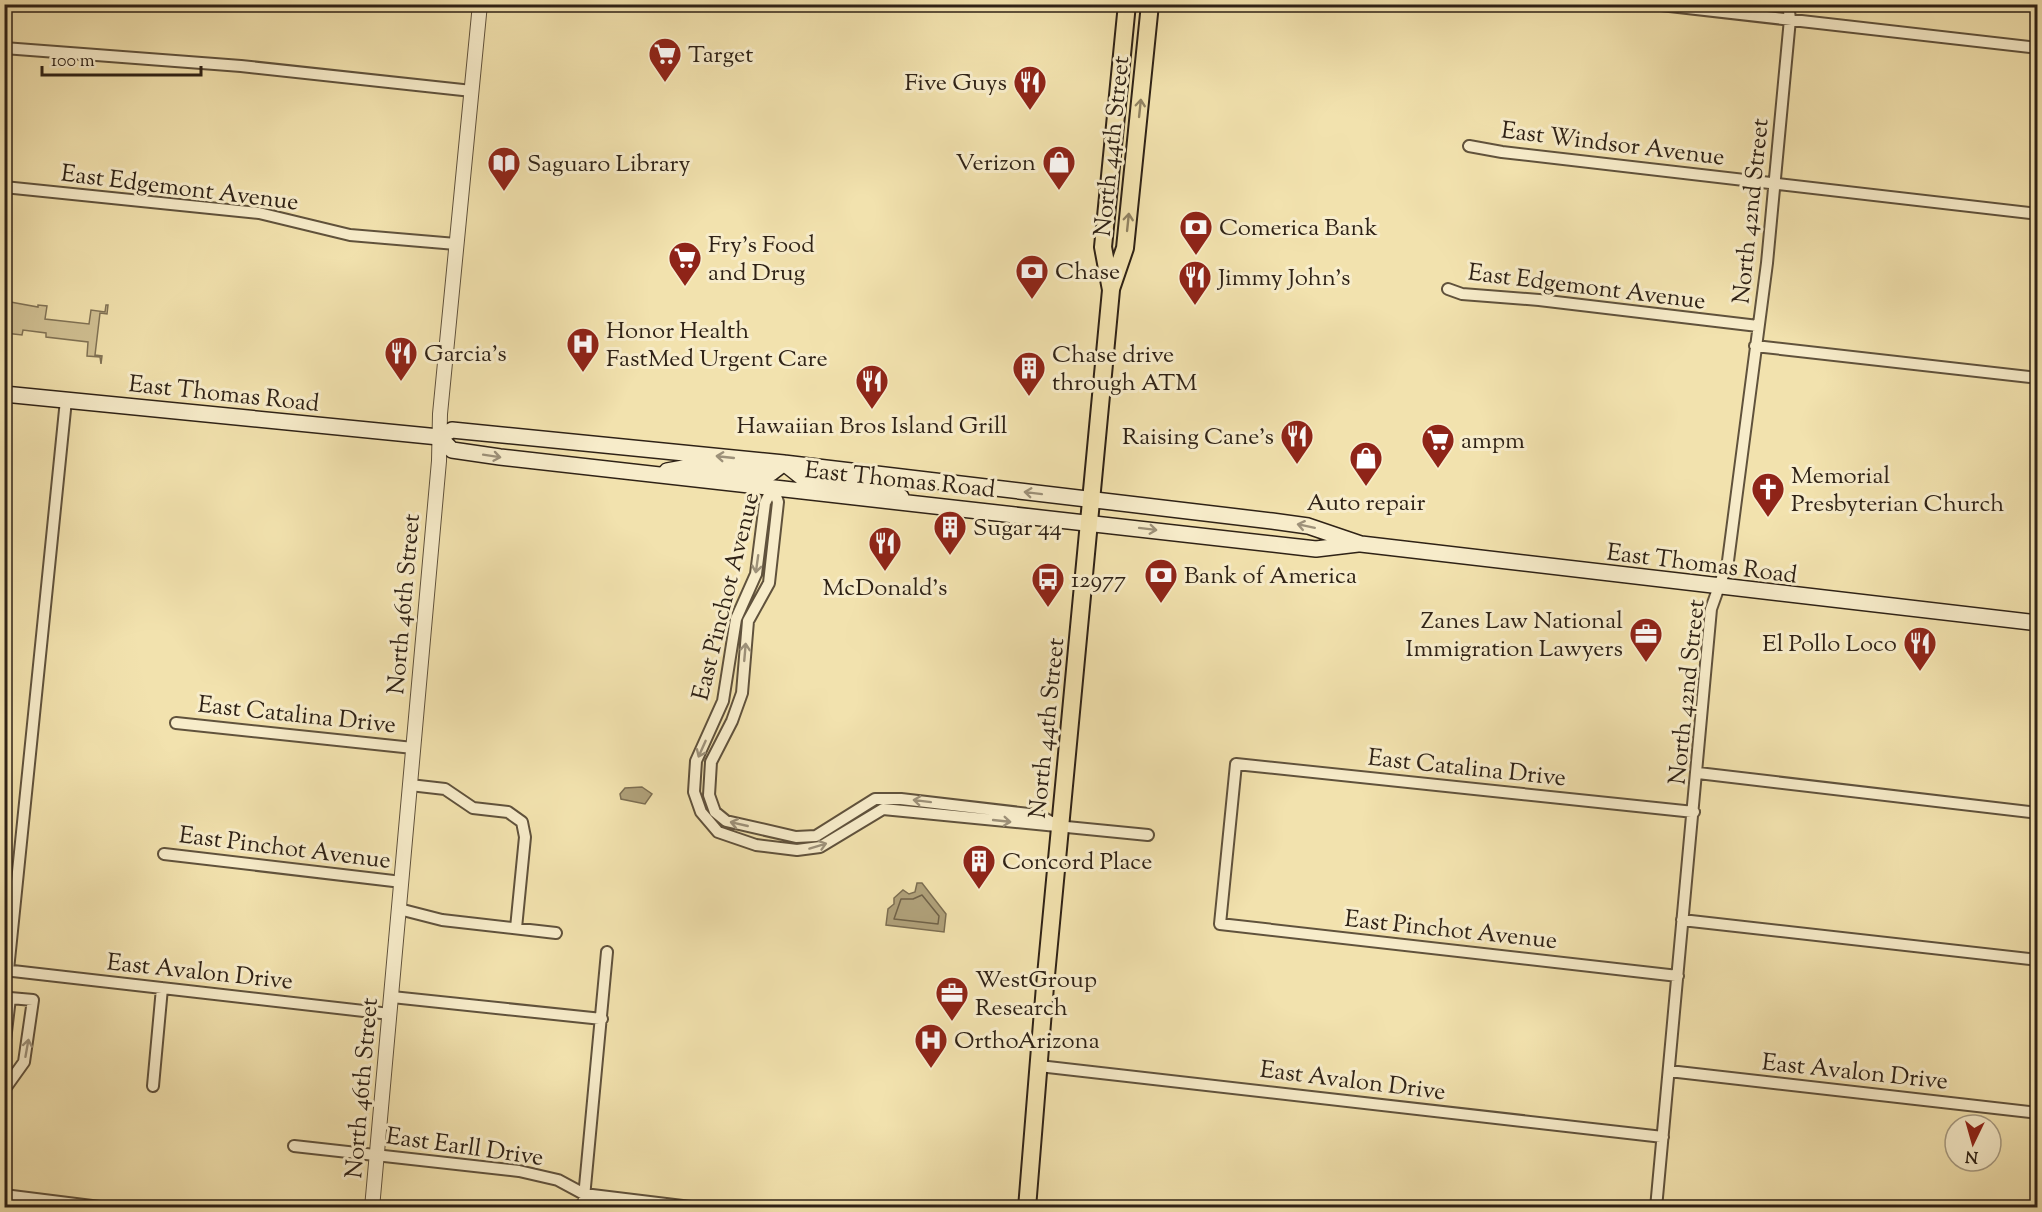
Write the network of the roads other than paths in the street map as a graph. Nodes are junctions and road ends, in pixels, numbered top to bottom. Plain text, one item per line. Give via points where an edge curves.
1 (480, 4) edge
2 (1127, 4) edge
3 (1150, 4) edge
4 (1652, 4) edge
5 (1788, 4) edge
6 (1790, 19) junction
7 (4, 48) edge
8 (2037, 48) edge
9 (472, 91) junction
10 (1469, 146) dead end
11 (1776, 184) junction
12 (4, 187) edge
13 (2037, 214) edge
14 (456, 244) junction
15 (1448, 289) dead end
16 (1111, 290) junction
17 (1758, 326) junction
18 (1755, 346) junction
19 (2037, 378) edge
20 (4, 394) edge
21 (66, 400) junction
22 (439, 437) junction
23 (784, 463) junction
24 (653, 474) junction
25 (773, 487) junction
26 (1091, 500) junction
27 (916, 503) junction
28 (1090, 523) junction
29 (1361, 544) junction
30 (1719, 587) junction
31 (2037, 623) edge
32 (176, 723) dead end
33 (413, 748) junction
34 (1698, 773) junction
35 (410, 785) junction
36 (1694, 812) junction
37 (2037, 813) edge
38 (1061, 826) junction
39 (1148, 835) dead end
40 (164, 854) dead end
41 (402, 882) junction
42 (399, 909) junction
43 (1682, 920) junction
44 (1220, 924) joint
45 (516, 928) junction
46 (555, 933) dead end
47 (607, 952) dead end
48 (2037, 960) edge
49 (6, 970) edge
50 (1678, 976) junction
51 (162, 988) junction
52 (392, 997) junction
53 (390, 1014) junction
54 (602, 1019) junction
55 (4, 1049) edge
56 (1039, 1066) junction
57 (1669, 1071) junction
58 (153, 1086) dead end
59 (4, 1090) edge
60 (2037, 1113) edge
61 (1663, 1137) junction
62 (294, 1146) dead end
63 (377, 1154) junction
64 (584, 1194) junction
65 (4, 1195) edge
66 (108, 1208) edge
67 (372, 1208) edge
68 (583, 1208) edge
69 (699, 1208) edge
70 (1027, 1208) edge
71 (1656, 1208) edge

1 - 9 street, North 46th Street
2 - 16 main road, North 44th Street via 1103,247
16 -> 3 main road, North 44th Street via 1125,248
4 - 6 street
5 - 6 street, North 42nd Street
6 - 8 street
6 - 11 street, North 42nd Street
7 - 9 street via 241,66
9 - 14 street, North 46th Street
10 - 11 street, East Windsor Avenue
11 - 13 street, East Windsor Avenue
11 - 17 street, North 42nd Street
12 - 14 street, East Edgemont Avenue via 259,213 350,235
14 - 22 street, North 46th Street
15 - 17 street, East Edgemont Avenue via 1462,294
16 - 26 main road, North 44th Street
17 - 18 street, North 42nd Street
18 - 19 street
18 - 30 street, North 42nd Street via 1728,561
20 - 21 main road, East Thomas Road
21 - 22 main road, East Thomas Road
21 - 49 street
23 -> 22 main road, East Thomas Road via 452,430
22 -> 24 main road, East Thomas Road via 452,450
22 - 33 street, North 46th Street
23 - 24 main road via 763,474 689,467
26 -> 23 main road, East Thomas Road
23 - 27 main road via 803,478 880,487
24 - 25 main road, East Thomas Road
25 - 27 main road, East Thomas Road
38 -> 25 street, East Pinchot Avenue via 1038,815 893,798 875,799 816,836 796,837 726,822 715,812 710,795 711,762 742,693 748,621 769,583 778,502
25 -> 38 street, East Pinchot Avenue via 765,503 756,574 736,619 723,701 696,761 694,792 706,819 718,832 756,845 797,850 820,847 884,809
26 - 28 main road, North 44th Street
29 -> 26 main road, East Thomas Road via 1308,526
27 - 28 main road, East Thomas Road
28 -> 29 main road, East Thomas Road via 1316,549
28 - 38 main road, North 44th Street
29 - 30 main road, East Thomas Road
30 - 31 main road, East Thomas Road
30 - 34 street, North 42nd Street via 1711,609
32 - 33 street, East Catalina Drive
33 - 35 street, North 46th Street
34 - 36 street, North 42nd Street
34 - 37 street
35 - 41 street, North 46th Street
35 - 45 street via 445,789 473,807 508,812 522,822 525,837
36 - 43 street, North 42nd Street
36 - 44 street, East Catalina Drive via 1236,764
38 - 39 street, East Pinchot Avenue
38 - 56 main road, North 44th Street
40 - 41 street, East Pinchot Avenue
41 - 42 street, North 46th Street
42 - 45 street via 442,920
42 - 52 street, North 46th Street
43 - 48 street
43 - 50 street, North 42nd Street
44 - 50 street, East Pinchot Avenue
45 - 46 street
47 - 54 street
49 - 51 street, East Avalon Drive
50 - 57 street, North 42nd Street
51 - 53 street, East Avalon Drive
51 - 58 street
52 - 53 street, North 46th Street
52 - 54 street
53 - 63 street, North 46th Street
54 - 64 street
59 -> 55 street via 24,1062 33,1000 10,998
56 - 61 street, East Avalon Drive
56 - 70 main road, North 44th Street
57 - 60 street, East Avalon Drive
57 - 61 street, North 42nd Street
61 - 71 street, North 42nd Street
62 - 63 street, East Earll Drive
63 - 64 street, East Earll Drive via 519,1171 558,1180
63 - 67 street, North 46th Street
64 - 68 street
64 - 69 street, East Earll Drive
65 - 66 street

